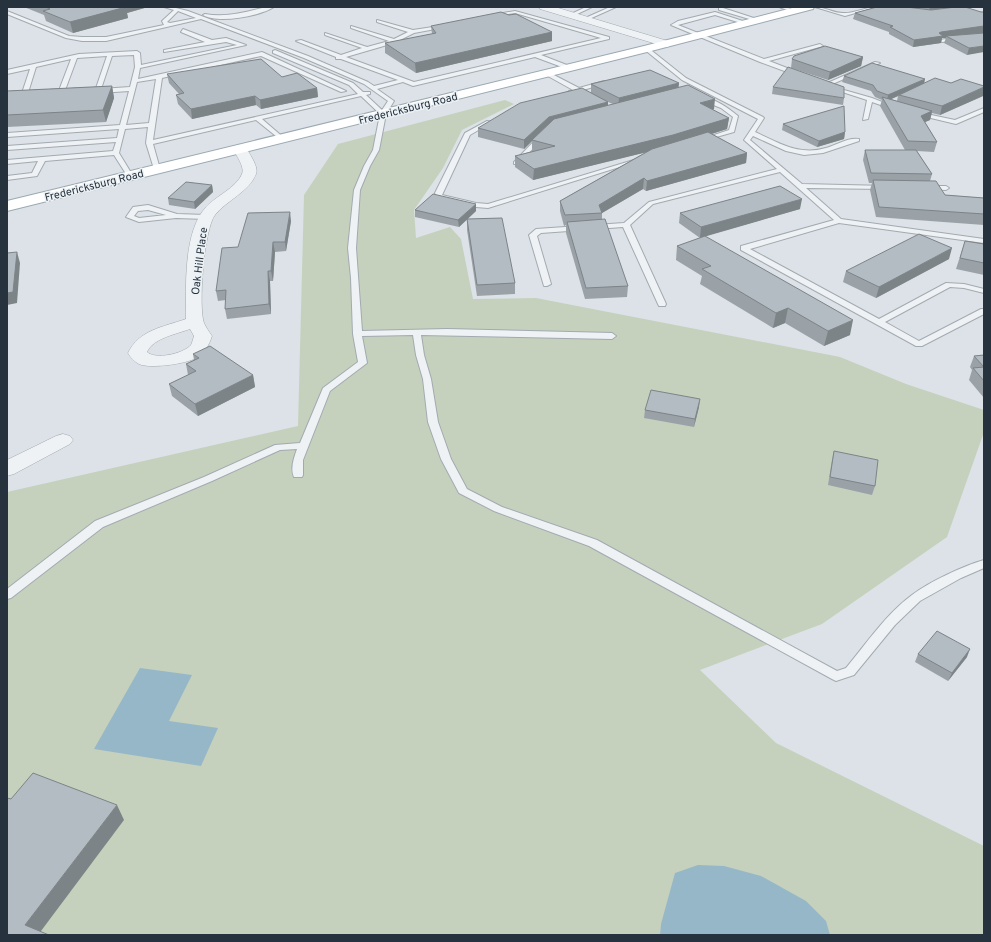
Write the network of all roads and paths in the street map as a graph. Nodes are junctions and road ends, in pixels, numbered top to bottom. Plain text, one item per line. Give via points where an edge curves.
1 (166, 7) edge
2 (184, 7) edge
3 (272, 7) edge
4 (544, 7) edge
5 (590, 7) edge
6 (614, 7) edge
7 (716, 7) edge
8 (741, 7) edge
9 (809, 7) edge
10 (817, 7) edge
11 (874, 7) edge
12 (522, 9) dead end
13 (787, 9) edge
14 (726, 10) junction
15 (176, 11) junction
16 (7, 12) edge
17 (515, 12) junction
18 (571, 15) junction
19 (201, 18) junction
20 (483, 18) edge
21 (585, 19) junction
22 (190, 21) junction
23 (379, 21) dead end
24 (752, 22) junction
25 (452, 24) edge
26 (170, 25) junction
27 (199, 25) dead end
28 (353, 27) dead end
29 (212, 29) dead end
30 (183, 31) dead end
31 (413, 32) junction
32 (327, 34) dead end
33 (698, 36) junction
34 (984, 36) edge
35 (261, 39) junction
36 (942, 40) edge
37 (299, 41) dead end
38 (394, 41) junction
39 (211, 42) junction
40 (666, 44) junction
41 (243, 45) junction
42 (250, 45) junction
43 (820, 46) edge
44 (366, 48) junction
45 (647, 49) junction
46 (256, 50) dead end
47 (166, 51) dead end
48 (262, 54) junction
49 (110, 55) junction
50 (536, 55) junction
51 (341, 57) junction
52 (74, 58) junction
53 (762, 61) junction
54 (321, 63) junction
55 (878, 63) edge
56 (308, 65) junction
57 (33, 67) junction
58 (138, 67) junction
59 (295, 68) junction
60 (570, 68) junction
61 (7, 72) edge
62 (548, 74) junction
63 (159, 76) junction
64 (804, 77) edge
65 (404, 80) junction
66 (134, 81) junction
67 (614, 81) edge
68 (819, 82) edge
69 (826, 85) junction
70 (132, 89) junction
71 (376, 89) junction
72 (579, 90) junction
73 (98, 91) junction
74 (343, 91) dead end
75 (91, 92) edge
76 (69, 93) edge
77 (54, 94) edge
78 (62, 94) junction
79 (565, 94) edge
80 (31, 95) edge
81 (363, 95) junction
82 (694, 95) edge
83 (595, 99) edge
84 (870, 99) junction
85 (894, 102) edge
86 (887, 105) junction
87 (900, 109) edge
88 (984, 110) edge
89 (913, 113) edge
90 (383, 114) junction
91 (498, 118) edge
92 (258, 119) junction
93 (864, 119) dead end
94 (152, 125) junction
95 (123, 127) junction
96 (546, 133) edge
97 (751, 133) junction
98 (7, 135) edge
99 (282, 139) junction
100 (120, 140) junction
101 (857, 140) dead end
102 (149, 143) junction
103 (694, 143) edge
104 (7, 148) edge
105 (240, 149) junction
106 (116, 153) junction
107 (648, 157) edge
108 (42, 159) junction
109 (7, 162) edge
110 (516, 163) edge
111 (157, 169) junction
112 (782, 170) junction
113 (130, 176) junction
114 (7, 178) edge
115 (800, 186) junction
116 (892, 187) edge
117 (923, 188) edge
118 (946, 188) dead end
119 (7, 206) edge
120 (175, 216) junction
121 (206, 217) junction
122 (839, 221) junction
123 (626, 225) junction
124 (984, 241) edge
125 (548, 284) dead end
126 (984, 291) edge
127 (662, 304) dead end
128 (984, 311) edge
129 (195, 322) dead end
130 (879, 322) junction
131 (357, 334) junction
132 (417, 334) junction
133 (612, 336) dead end
134 (63, 440) dead end
135 (304, 446) junction
136 (7, 469) edge
137 (298, 475) dead end
138 (984, 564) edge
139 (7, 595) edge

1 - 15 lane
2 - 3 lane via 215,17
4 - 18 street
5 - 18 lane
6 - 21 lane
7 - 14 lane
8 - 14 lane
9 - 13 main road, Fredericksburg Road
10 - 11 lane via 845,15
12 - 17 lane
13 - 24 main road, Fredericksburg Road
14 - 24 lane
15 - 19 lane
15 - 22 lane via 176,15
15 - 26 lane via 164,21
16 - 26 lane via 68,37 82,39 106,39
17 - 20 lane
17 - 50 lane via 607,38
18 - 21 street
19 - 22 lane
19 - 35 lane
21 - 40 street
22 - 26 lane
22 - 27 lane
23 - 31 lane
24 - 33 main road, Fredericksburg Road
24 - 33 lane via 715,13 674,25
25 - 31 lane
28 - 38 lane
29 - 42 lane
30 - 39 lane
31 - 38 lane
32 - 44 lane
33 - 40 main road, Fredericksburg Road
33 - 53 lane
34 - 36 lane
35 - 42 lane
35 - 54 lane
37 - 51 lane
38 - 44 lane
39 - 41 lane via 226,40
39 - 47 lane
40 - 45 main road, Fredericksburg Road
41 - 42 lane
41 - 58 lane
42 - 56 lane
43 - 53 lane
44 - 51 lane
45 - 60 main road, Fredericksburg Road
45 - 97 lane via 684,79 761,118
46 - 48 lane
48 - 59 lane
48 - 63 lane
49 - 52 lane
49 - 58 lane via 138,53
49 - 73 lane
50 - 60 lane
50 - 65 lane via 413,84
51 - 54 lane
51 - 65 lane
52 - 57 lane
52 - 78 lane
53 - 64 lane
54 - 56 lane
54 - 71 lane
55 - 69 lane
56 - 59 lane
56 - 81 lane via 351,84
57 - 61 lane
57 - 80 lane via 21,96
58 - 66 lane
59 - 74 lane
60 - 62 main road, Fredericksburg Road
62 - 72 lane
62 - 90 main road, Fredericksburg Road
63 - 66 lane
63 - 94 lane
65 - 71 lane
66 - 70 lane
67 - 72 lane
68 - 69 lane
69 - 84 lane
70 - 73 lane
70 - 95 lane
71 - 81 lane
71 - 90 lane via 391,101
72 - 79 lane
72 - 83 lane
73 - 75 lane
76 - 78 lane
77 - 78 lane
81 - 90 lane
81 - 92 lane
82 - 103 lane via 723,107 736,117 732,131
84 - 86 lane
84 - 93 lane
85 - 86 lane
86 - 87 lane
88 - 89 lane via 956,122
90 - 99 main road, Fredericksburg Road
90 - 131 lane via 376,150 357,190 352,248
91 - 107 lane via 467,134 438,193 439,196 488,206
92 - 99 lane
92 - 102 lane
94 - 95 lane
94 - 102 lane
95 - 98 lane
95 - 100 lane
96 - 110 lane
97 - 101 lane via 794,151 808,153
97 - 112 lane via 748,140
99 - 105 main road, Fredericksburg Road
100 - 104 lane
100 - 106 lane
102 - 111 lane
105 - 111 main road, Fredericksburg Road
105 - 121 street, Oak Hill Place via 250,173 234,192
106 - 108 lane
106 - 113 lane
108 - 109 lane
108 - 114 lane via 35,175
111 - 113 main road, Fredericksburg Road
112 - 115 lane
112 - 123 lane via 651,203
113 - 119 main road, Fredericksburg Road
115 - 116 lane
115 - 122 lane
117 - 118 lane
120 - 120 lane via 150,207 136,209 130,217 139,220
120 - 121 lane
121 - 129 street, Oak Hill Place via 199,242 194,287
122 - 124 lane
122 - 130 lane via 744,248
123 - 125 lane via 538,231 533,235
123 - 127 lane
126 - 130 lane via 964,286 949,286
128 - 130 lane via 919,344
131 - 132 lane
131 - 135 lane via 363,363 326,390
132 - 133 lane via 447,332
132 - 138 lane via 433,422 446,459 463,491 498,509 593,543 836,676 850,672 891,622 916,598
134 - 136 street
135 - 137 lane via 298,460
135 - 139 lane via 278,447 99,524

